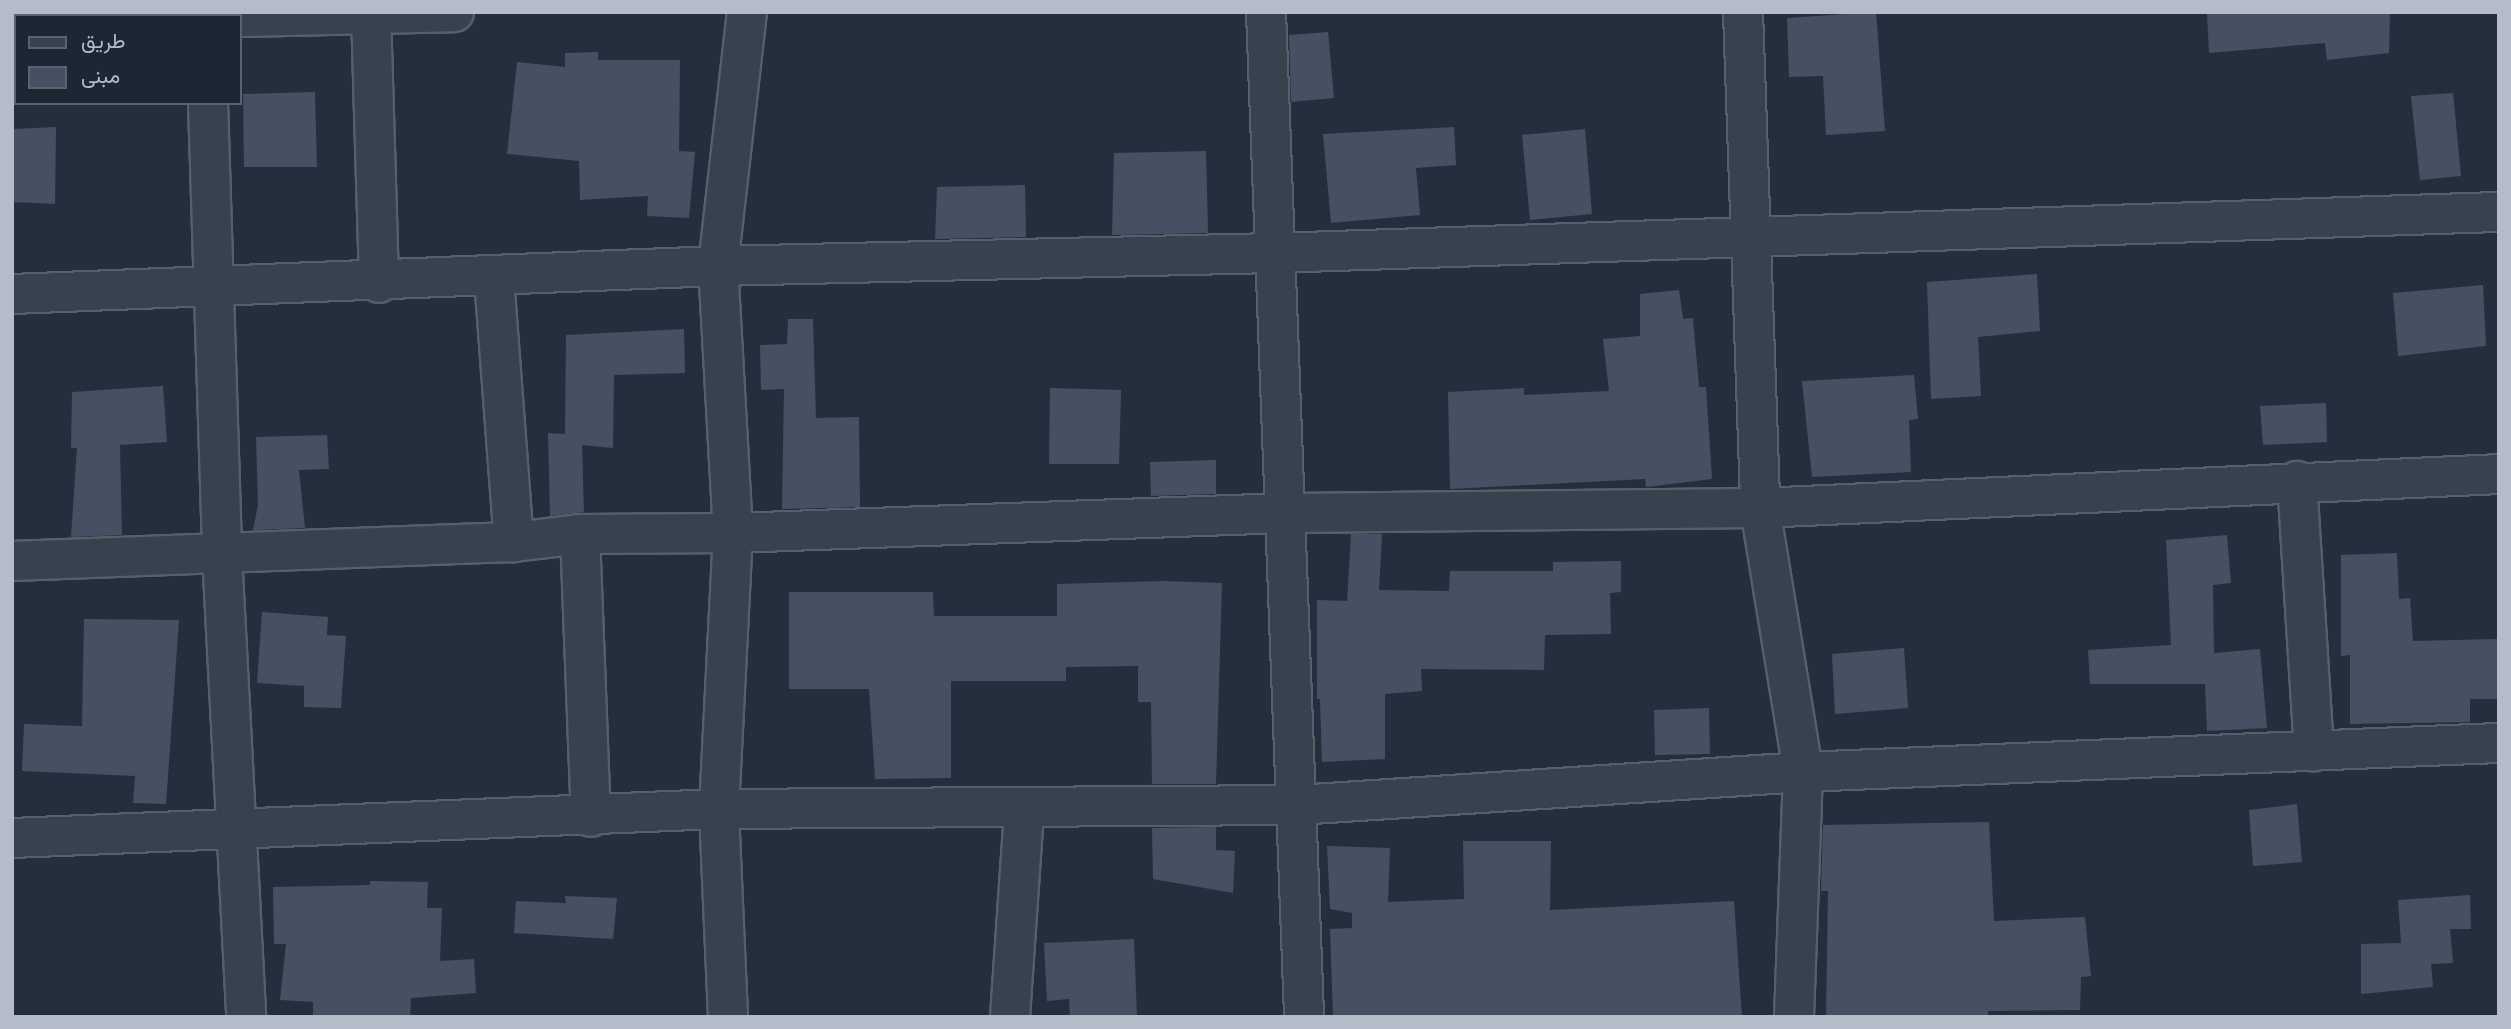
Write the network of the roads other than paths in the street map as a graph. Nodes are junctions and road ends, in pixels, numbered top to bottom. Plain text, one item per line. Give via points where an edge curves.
1 (454, 12) edge
2 (747, 12) edge
3 (1266, 12) edge
4 (1743, 12) edge
5 (371, 14) edge
6 (242, 17) edge
7 (208, 105) edge
8 (2499, 212) edge
9 (1747, 236) junction
10 (1274, 253) junction
11 (718, 266) junction
12 (494, 278) junction
13 (379, 283) junction
14 (214, 287) junction
15 (12, 294) edge
16 (2499, 474) edge
17 (2297, 481) junction
18 (1760, 508) junction
19 (1287, 513) junction
20 (733, 533) junction
21 (580, 534) junction
22 (514, 542) junction
23 (222, 554) junction
24 (12, 561) edge
25 (2499, 743) edge
26 (2314, 751) junction
27 (1803, 772) junction
28 (1297, 805) junction
29 (719, 809) junction
30 (1024, 809) junction
31 (591, 817) junction
32 (236, 830) junction
33 (12, 838) edge
34 (246, 1017) edge
35 (728, 1017) edge
36 (1010, 1017) edge
37 (1304, 1017) edge
38 (1794, 1017) edge

1 - 5 street
2 - 11 street
3 - 10 street
4 - 9 street
5 - 6 street
5 - 13 street
7 - 14 street
8 - 9 street
9 - 10 street
9 - 18 street
10 - 11 street
10 - 19 street
11 - 12 street
11 - 20 street
12 - 13 street
12 - 22 street
13 - 14 street
14 - 15 street
14 - 23 street
16 - 17 street
17 - 18 street
17 - 26 street
18 - 19 street
18 - 27 street
19 - 20 street
19 - 28 street
20 - 21 street
20 - 29 street
21 - 22 street
21 - 31 street
22 - 23 street
23 - 24 street
23 - 32 street
25 - 26 street
26 - 27 street
27 - 28 street
27 - 38 street
28 - 30 street
28 - 37 street
29 - 30 street
29 - 31 street
29 - 35 street
30 - 36 street
31 - 32 street
32 - 33 street
32 - 34 street

